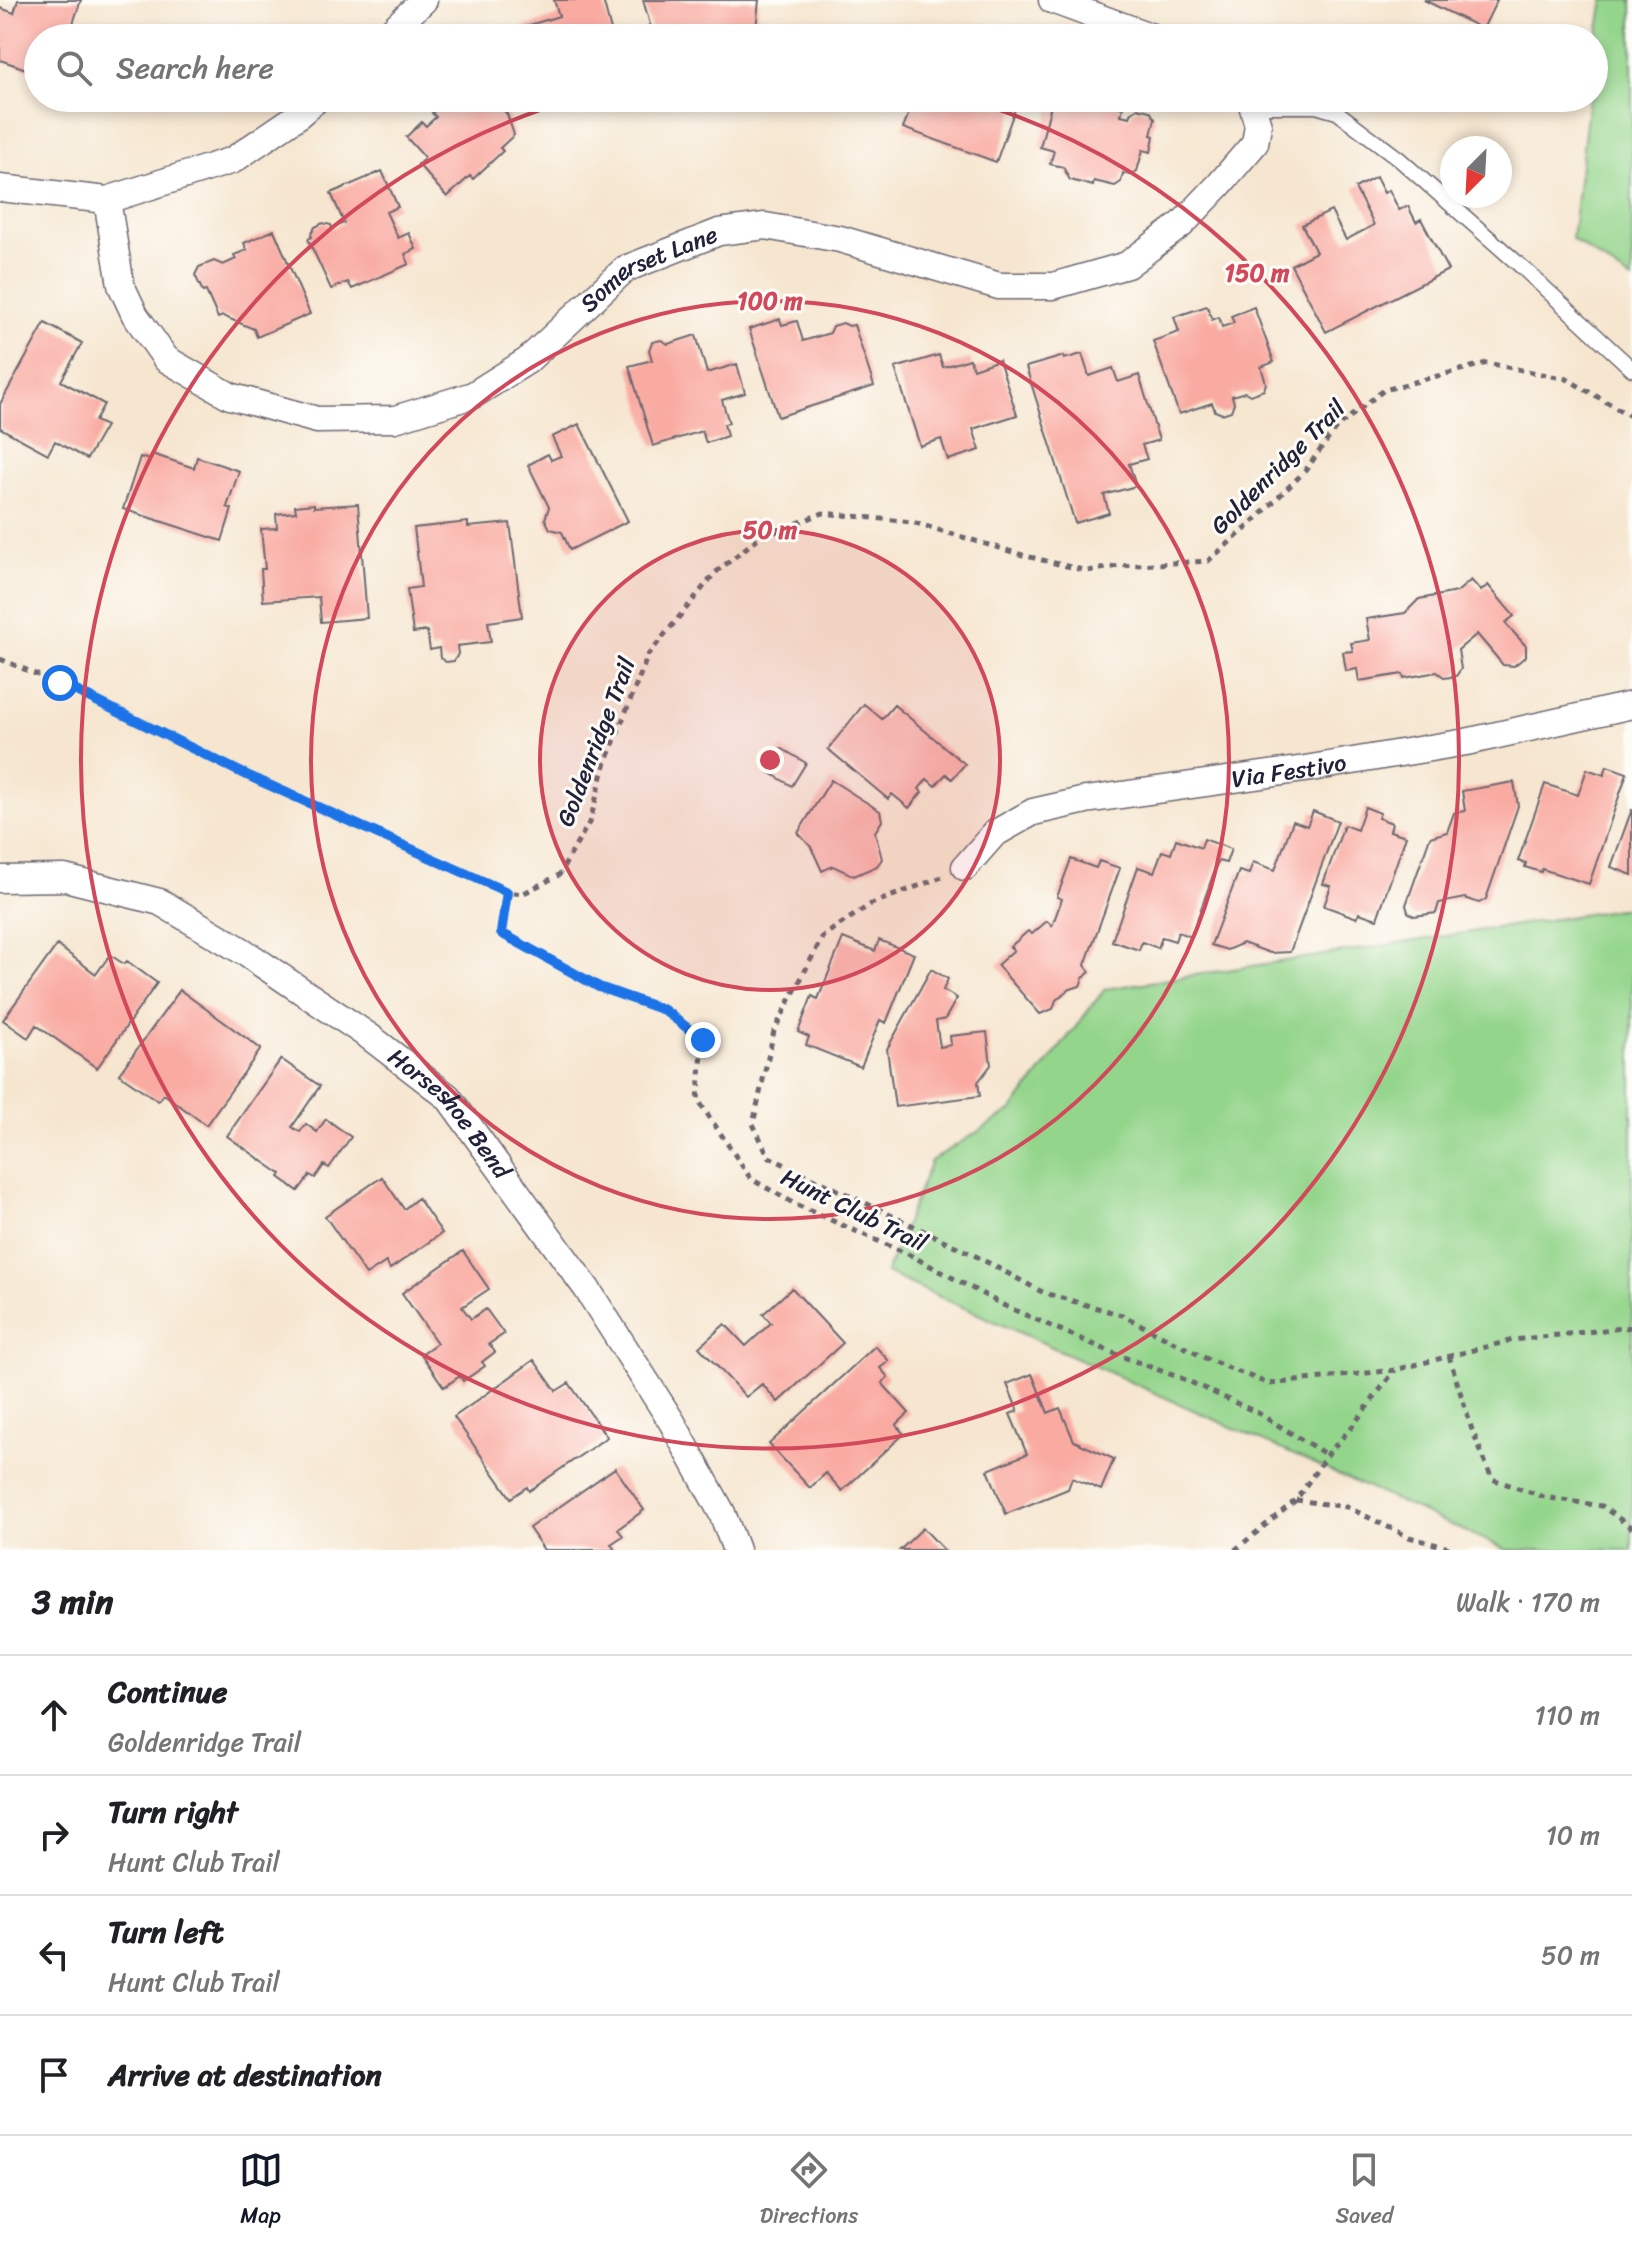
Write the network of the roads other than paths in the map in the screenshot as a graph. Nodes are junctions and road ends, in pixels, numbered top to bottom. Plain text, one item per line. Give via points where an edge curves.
1 (424, 0) edge
2 (1052, 0) edge
3 (399, 24) edge
4 (1117, 24) edge
5 (302, 112) edge
6 (1255, 112) edge
7 (1337, 112) edge
8 (0, 188) edge
9 (107, 200) junction
10 (1632, 369) edge
11 (1632, 705) edge
12 (965, 867) road end
13 (0, 879) edge
14 (736, 1550) edge

1 - 3 street
2 - 4 street
5 - 9 street via 233,160
6 - 9 street, Somerset Lane via 1255,143 1247,153 1182,224 1127,265 1053,286 999,286 840,239 765,226 719,232 625,269 527,361 473,395 395,419 317,420 230,396 166,359 121,285
7 - 10 lane via 1398,158
8 - 9 street
11 - 12 street, Via Festivo via 1466,742 1033,812 994,834
13 - 14 street, Horseshoe Bend via 65,878 160,902 370,1037 448,1097 587,1289 664,1408 722,1513

